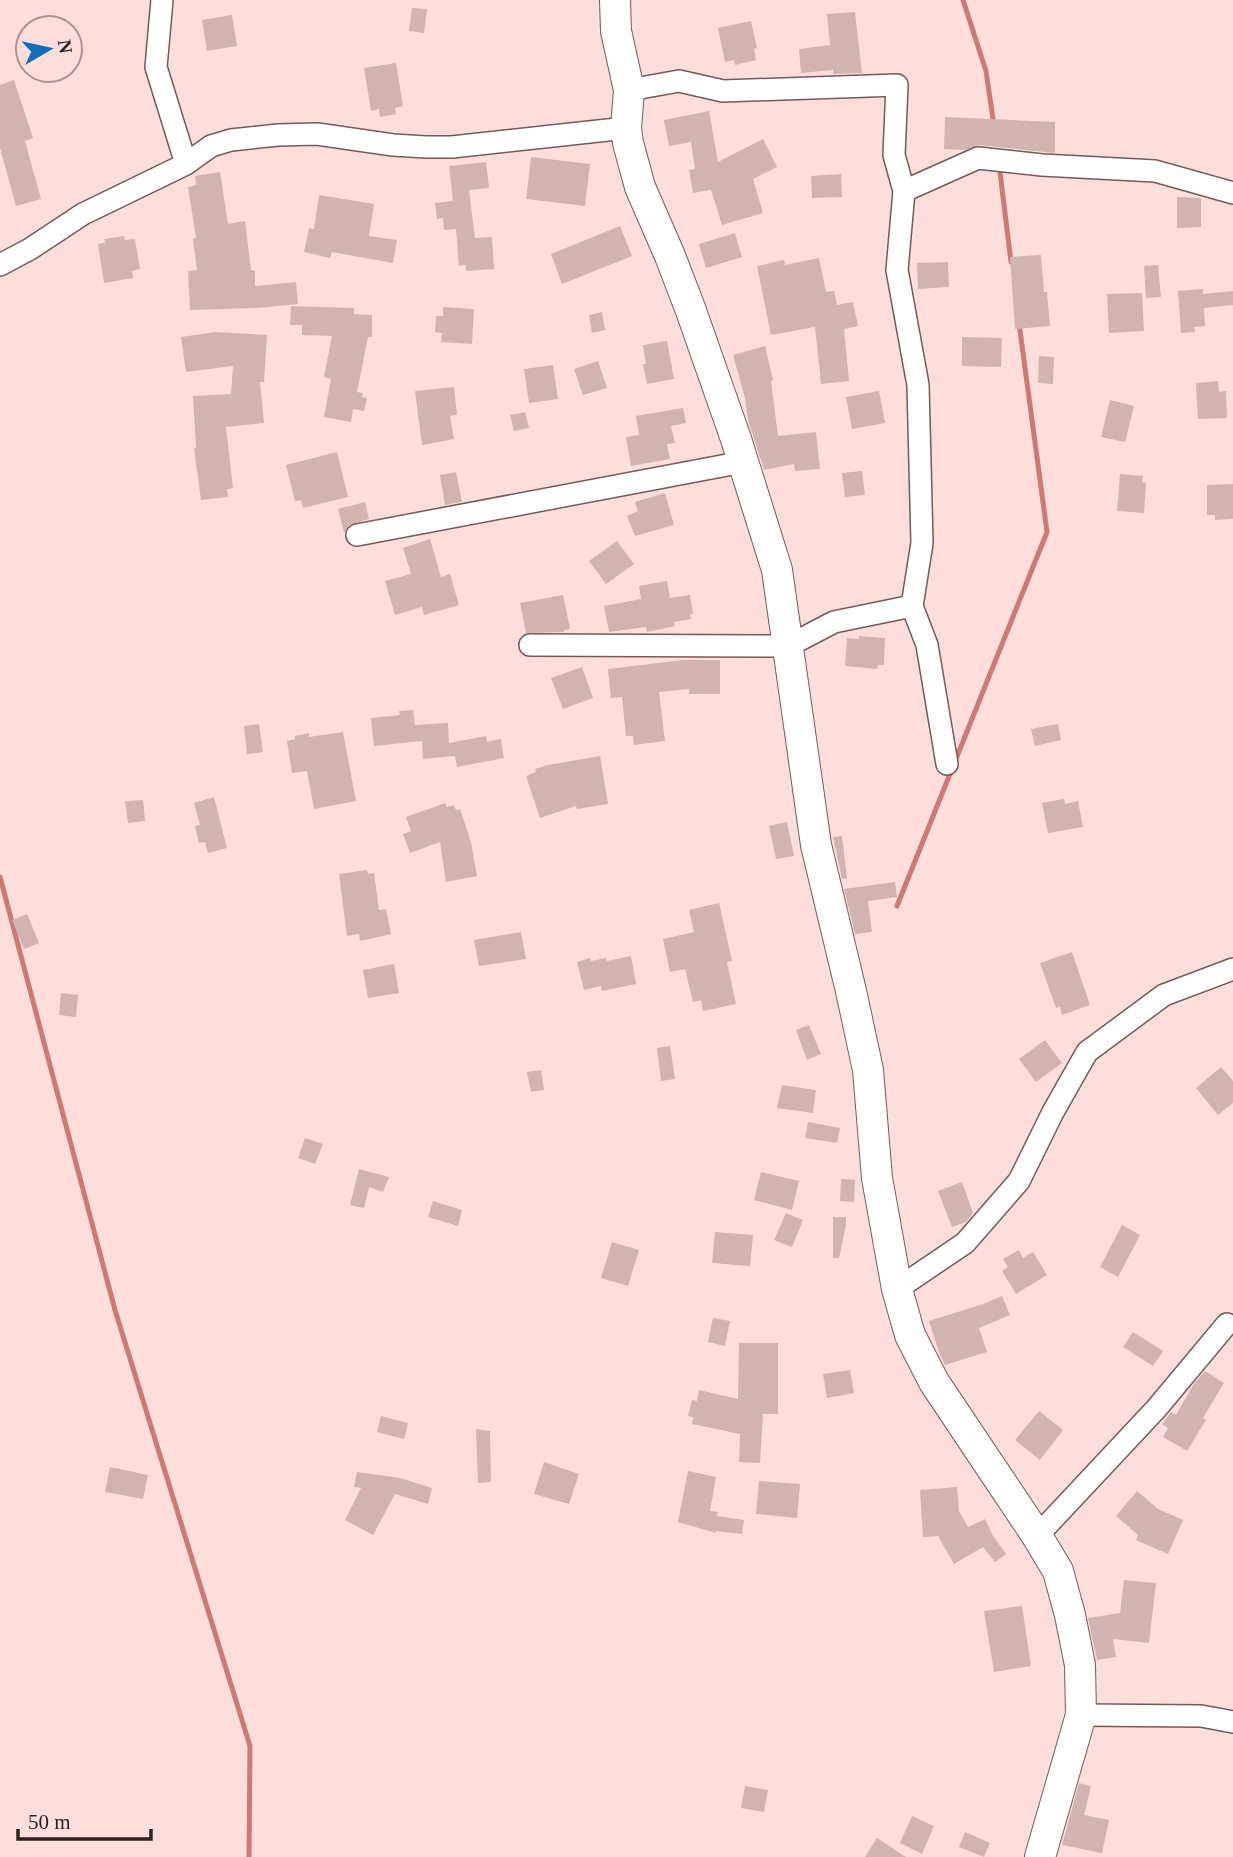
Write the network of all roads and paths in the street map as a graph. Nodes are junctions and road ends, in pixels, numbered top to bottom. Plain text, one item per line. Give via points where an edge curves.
1 (162, 0) edge
2 (615, 0) edge
3 (629, 90) junction
4 (626, 128) junction
5 (186, 164) junction
6 (904, 191) junction
7 (1233, 193) edge
8 (0, 265) edge
9 (743, 462) junction
10 (357, 535) dead end
11 (912, 606) junction
12 (530, 645) dead end
13 (788, 646) junction
14 (947, 764) dead end
15 (1233, 969) edge
16 (897, 1289) junction
17 (1227, 1324) dead end
18 (1037, 1536) junction
19 (1082, 1715) junction
20 (1233, 1722) edge
21 (1040, 1857) edge

1 - 5 street via 156,67
2 - 3 street via 616,31
3 - 4 street
3 - 6 street via 679,81 723,91 897,85 894,155
4 - 5 street via 439,147 317,134 278,135 211,145
4 - 9 street via 640,187 685,295
5 - 8 street via 83,214
6 - 7 street via 978,159 1155,171
6 - 11 street via 897,270 918,385 922,543
9 - 10 street
9 - 13 street via 777,570
11 - 13 street via 834,622
11 - 14 street via 927,645
12 - 13 street
13 - 16 street via 816,845 868,1070 877,1178
15 - 16 street via 1164,995 1087,1052 1018,1181 965,1243
16 - 18 street via 910,1335 934,1382
17 - 18 street via 1156,1409
18 - 19 street via 1058,1572 1070,1615 1080,1665
19 - 20 street via 1201,1716
19 - 21 street

